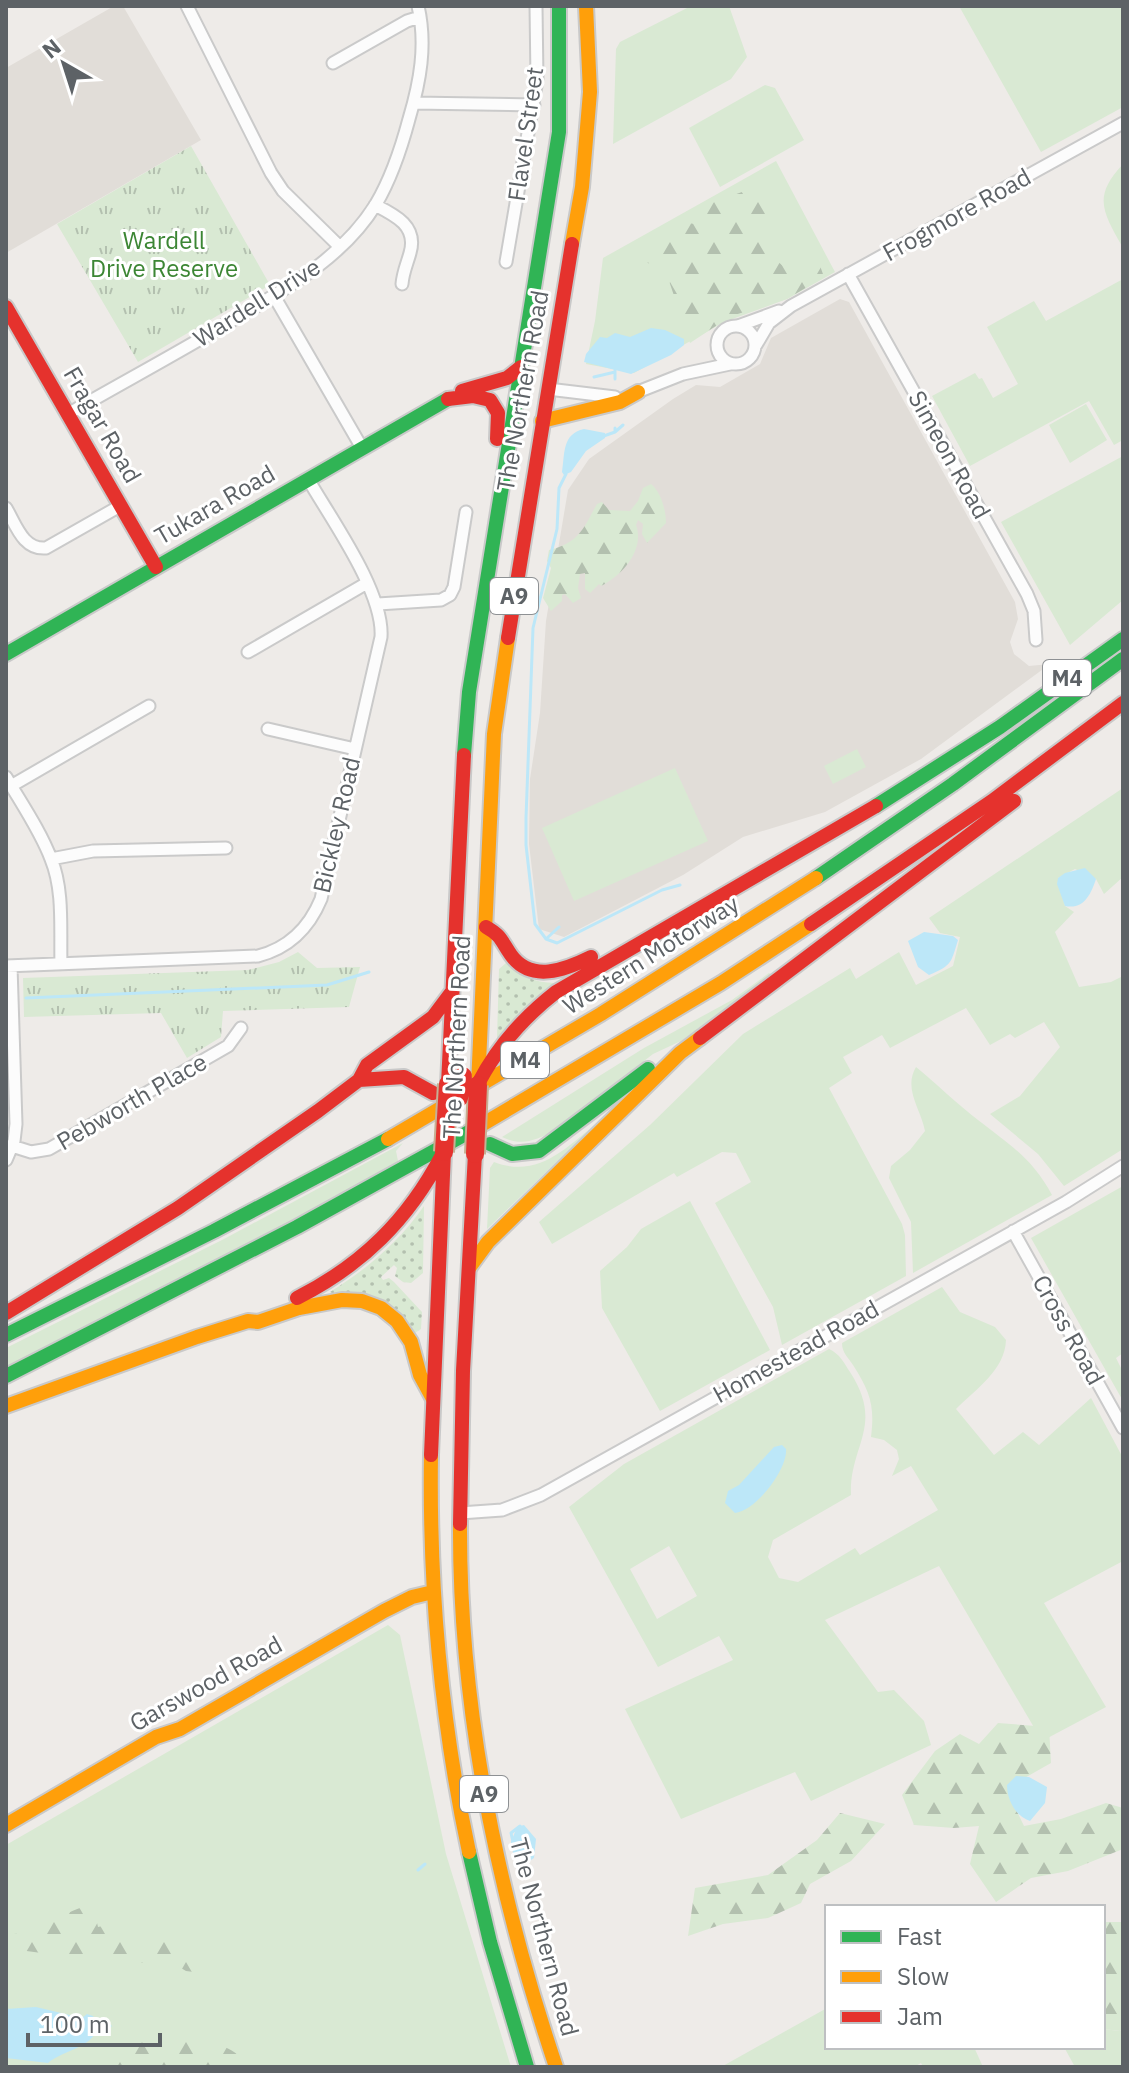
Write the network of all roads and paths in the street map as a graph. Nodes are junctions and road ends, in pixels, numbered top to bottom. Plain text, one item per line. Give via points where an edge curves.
1 (187, 6) edge
2 (536, 6) edge
3 (559, 6) edge
4 (586, 6) edge
5 (419, 12) edge
6 (333, 63) dead end
7 (414, 103) junction
8 (534, 105) junction
9 (1123, 123) edge
10 (375, 205) junction
11 (340, 247) junction
12 (506, 262) dead end
13 (848, 274) junction
14 (402, 284) dead end
15 (274, 296) junction
16 (791, 306) junction
17 (6, 307) edge
18 (738, 326) junction
19 (527, 331) junction
20 (717, 342) junction
21 (756, 345) junction
22 (730, 364) junction
23 (521, 367) junction
24 (683, 374) junction
25 (548, 389) junction
26 (638, 392) junction
27 (448, 399) junction
28 (68, 414) junction
29 (542, 421) junction
30 (362, 448) junction
31 (308, 479) junction
32 (120, 506) junction
33 (6, 508) edge
34 (466, 512) dead end
35 (494, 538) junction
36 (156, 567) junction
37 (367, 583) junction
38 (378, 604) junction
39 (1123, 639) edge
40 (1036, 640) dead end
41 (248, 652) dead end
42 (6, 654) edge
43 (1123, 659) edge
44 (1123, 703) edge
45 (149, 706) dead end
46 (1011, 717) junction
47 (268, 729) dead end
48 (355, 749) junction
49 (1024, 778) junction
50 (9, 782) edge
51 (226, 848) dead end
52 (51, 859) junction
53 (486, 927) junction
54 (61, 964) junction
55 (9, 966) edge
56 (451, 992) junction
57 (241, 1028) dead end
58 (680, 1053) junction
59 (359, 1080) junction
60 (462, 1097) junction
61 (11, 1109) edge
62 (12, 1146) junction
63 (6, 1160) edge
64 (458, 1160) junction
65 (1123, 1166) edge
66 (1013, 1231) junction
67 (469, 1268) junction
68 (6, 1313) edge
69 (248, 1321) junction
70 (6, 1335) edge
71 (6, 1376) edge
72 (433, 1399) junction
73 (6, 1406) edge
74 (1123, 1428) edge
75 (460, 1513) junction
76 (433, 1592) junction
77 (6, 1825) edge
78 (527, 2067) edge
79 (556, 2067) edge

1 - 11 street via 271,173
2 - 8 street, Flavel Street
3 - 19 main road, The Northern Road / A9 via 559,132
4 - 25 main road, The Northern Road / A9 via 589,128
5 - 6 street
5 - 7 street, Wardell Drive via 422,55
7 - 8 street
7 - 10 street, Wardell Drive via 397,162
8 - 12 street, Flavel Street
9 - 13 street, Frogmore Road
10 - 11 street, Wardell Drive
10 - 14 street via 403,221 411,236
11 - 15 street, Wardell Drive
13 - 16 street, Frogmore Road
13 - 40 street, Simeon Road via 1027,594
15 - 28 street, Wardell Drive
15 - 30 street
16 - 18 street, Frogmore Road
16 - 21 street, Frogmore Road via 769,323
17 - 28 main road, Fragar Road
18 - 20 street via 724,330
18 - 21 street via 751,333
19 - 23 main road, The Northern Road / A9
19 - 25 main road via 529,369
20 - 22 street via 720,356
20 - 24 street via 707,359
21 - 22 street via 747,361
22 - 24 street
23 - 27 main road, Tukara Road via 507,378
23 - 35 main road, The Northern Road / A9
24 - 26 street
25 - 26 street via 606,397
25 - 29 main road, The Northern Road / A9
25 - 35 main road via 536,391 526,405 511,487
26 - 29 main road via 620,402
27 - 30 main road, Tukara Road
27 - 35 main road via 480,396 498,409 491,473
28 - 32 main road, Fragar Road
29 - 53 main road, The Northern Road / A9 via 494,734
30 - 31 main road, Tukara Road
31 - 36 main road, Tukara Road
31 - 37 street, Bickley Road
32 - 33 street via 39,549 26,542
32 - 36 main road, Fragar Road
34 - 38 street via 450,595
35 - 56 main road, The Northern Road / A9 via 464,743
36 - 42 main road, Tukara Road
37 - 38 street, Bickley Road
37 - 41 street
38 - 48 street, Bickley Road via 381,637
39 - 46 main road, M4
43 - 70 main road, Western Motorway / M4 via 836,865 596,1018 308,1182
44 - 49 main road, M4
45 - 50 street
46 - 53 main road, M4 via 567,969 547,973 525,967 510,954 503,936
46 - 60 main road via 914,784 556,992 518,1025
47 - 48 street
48 - 54 street, Bickley Road via 321,899 311,920 291,941 247,958
49 - 58 main road via 1018,797 1006,807
49 - 71 main road, M4 via 781,945 512,1111 248,1255
50 - 52 street
51 - 52 street via 102,851
52 - 54 street via 58,889
53 - 60 main road, The Northern Road / A9 via 479,1044
54 - 55 street, Bickley Road
55 - 61 street
56 - 59 main road via 433,1017 367,1065
56 - 60 main road, The Northern Road / A9 via 449,1042
57 - 62 street, Pebworth Place via 228,1046 49,1149 35,1153
58 - 64 main road via 657,1062 539,1151
58 - 67 main road via 488,1242
59 - 60 main road via 405,1076
59 - 68 main road via 186,1203
60 - 64 main road, The Northern Road / A9, bridge
60 - 64 main road, The Northern Road / A9, bridge
61 - 62 street
62 - 63 street
64 - 67 main road, The Northern Road / A9 via 473,1197
64 - 69 main road via 351,1268
64 - 72 main road, The Northern Road / A9 via 442,1207
65 - 66 street, Homestead Road
66 - 74 street, Cross Road
66 - 75 street, Homestead Road via 541,1495 502,1510
67 - 75 main road, The Northern Road / A9
69 - 72 main road via 340,1298 375,1305 410,1340
69 - 73 main road
72 - 76 main road, The Northern Road / A9
75 - 79 main road, The Northern Road / A9 via 464,1634 482,1783 508,1910
76 - 77 main road, Garswood Road via 384,1611
76 - 78 main road, The Northern Road / A9 via 449,1749 467,1849

